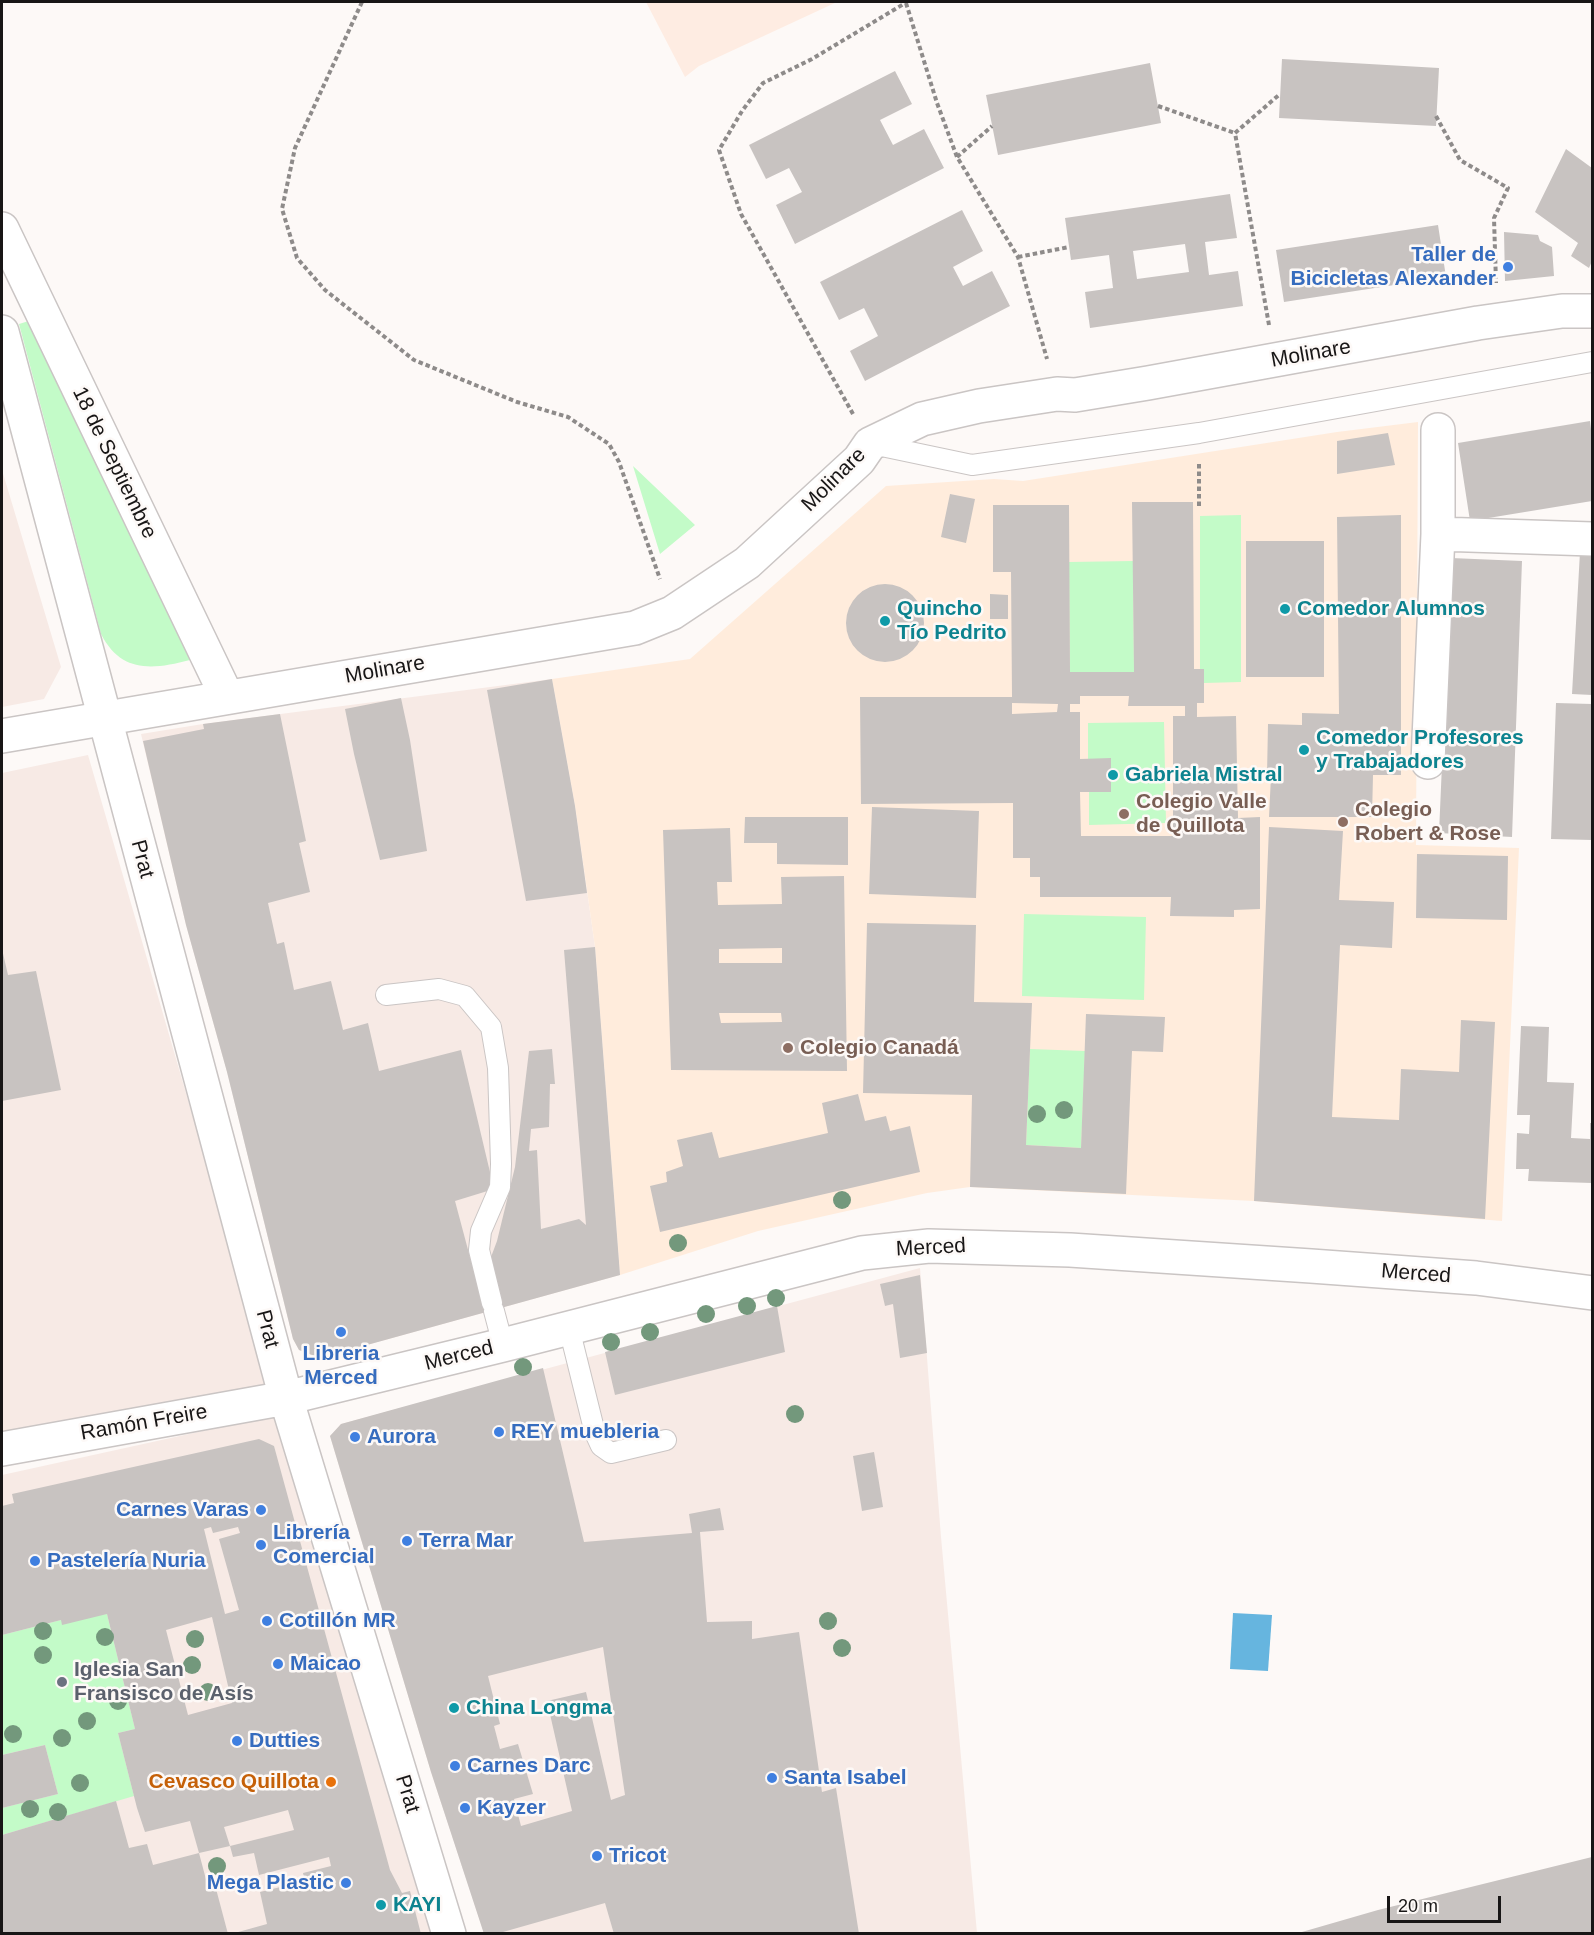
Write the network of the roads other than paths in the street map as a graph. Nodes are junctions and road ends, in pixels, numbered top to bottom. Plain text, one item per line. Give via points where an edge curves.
1 (2, 229) edge
2 (1593, 311) edge
3 (2, 332) edge
4 (1593, 362) edge
5 (1438, 430) dead end
6 (870, 444) junction
7 (1438, 534) junction
8 (1593, 539) edge
9 (227, 697) junction
10 (105, 719) junction
11 (2, 736) edge
12 (1428, 762) dead end
13 (386, 995) dead end
14 (1593, 1293) edge
15 (569, 1328) junction
16 (502, 1345) junction
17 (286, 1398) junction
18 (666, 1440) dead end
19 (2, 1449) edge
20 (449, 1934) edge

1 - 9 street, 18 de Septiembre
2 - 6 street, Molinare via 1497,320 1075,395 1057,394 979,406 922,419
3 - 10 street
4 - 6 lane via 1199,433 972,465
5 - 7 street
6 - 9 street, Molinare via 859,460 747,563 672,613 635,628
7 - 8 street
7 - 12 street
9 - 10 street, Molinare
10 - 11 street, Molinare
10 - 17 street, Prat
13 - 16 lane via 439,989 465,996 491,1027 498,1068 500,1187 481,1231 479,1250
14 - 15 street, Merced via 1476,1278 1323,1267 1070,1250 929,1246 862,1253
15 - 16 street, Merced
15 - 18 lane via 601,1446 611,1453
16 - 17 street, Merced
17 - 19 street, Ramón Freire
17 - 20 street, Prat

